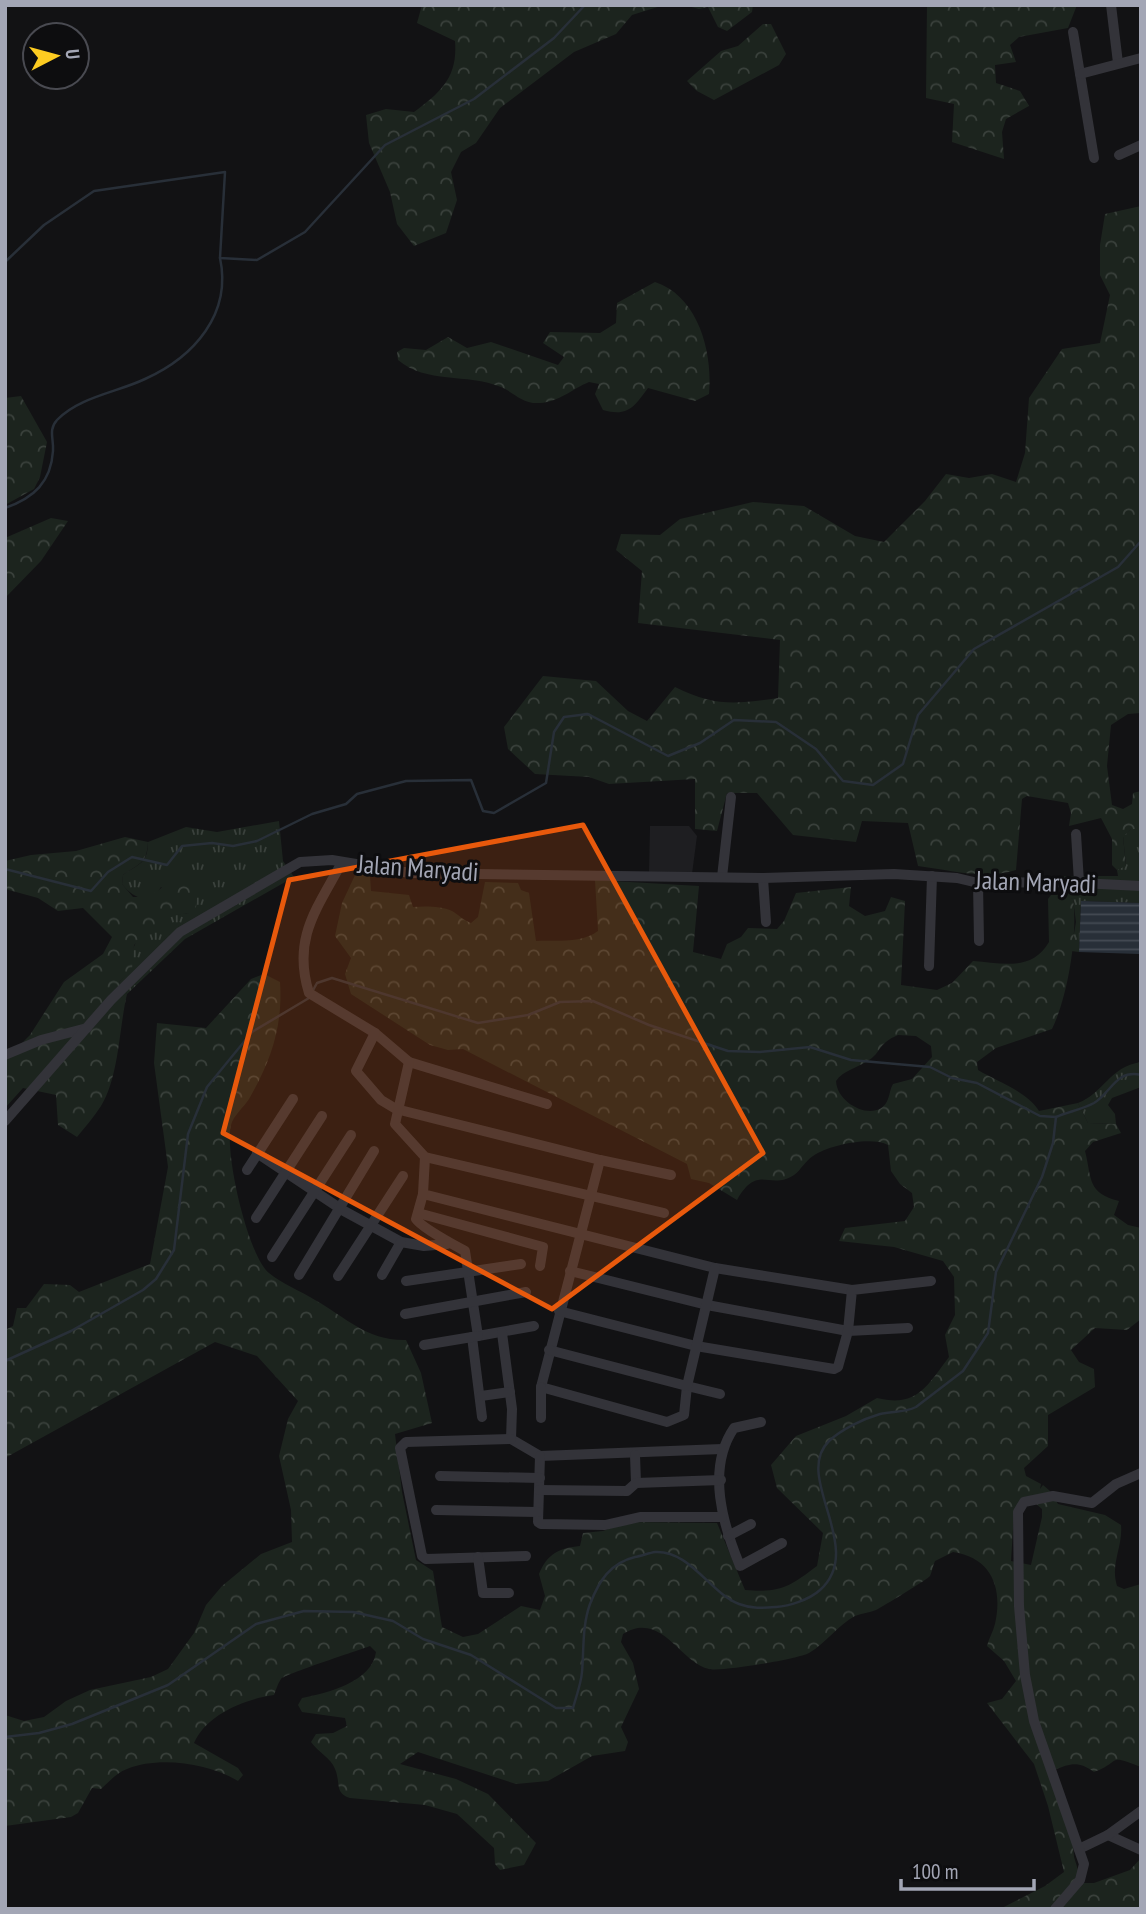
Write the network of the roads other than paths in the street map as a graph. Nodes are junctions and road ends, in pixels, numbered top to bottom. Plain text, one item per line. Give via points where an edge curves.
1 (1111, 5) edge
2 (1073, 32) dead end
3 (1141, 58) edge
4 (1118, 63) junction
5 (1080, 74) junction
6 (1141, 145) edge
7 (1119, 155) dead end
8 (1094, 158) dead end
9 (730, 797) dead end
10 (1076, 834) dead end
11 (342, 862) junction
12 (932, 876) junction
13 (722, 877) junction
14 (763, 878) junction
15 (1079, 882) junction
16 (978, 883) junction
17 (1141, 886) edge
18 (766, 922) dead end
19 (979, 941) dead end
20 (929, 966) dead end
21 (87, 1028) junction
22 (375, 1033) junction
23 (5, 1055) edge
24 (409, 1062) junction
25 (293, 1099) dead end
26 (547, 1104) dead end
27 (396, 1108) junction
28 (322, 1116) dead end
29 (5, 1121) edge
30 (351, 1135) dead end
31 (374, 1151) dead end
32 (257, 1153) junction
33 (425, 1157) junction
34 (600, 1160) junction
35 (247, 1170) dead end
36 (285, 1173) junction
37 (671, 1175) dead end
38 (403, 1176) dead end
39 (313, 1191) junction
40 (423, 1194) junction
41 (591, 1197) junction
42 (339, 1208) junction
43 (418, 1213) junction
44 (664, 1213) dead end
45 (256, 1219) dead end
46 (371, 1226) junction
47 (581, 1234) junction
48 (401, 1242) junction
49 (447, 1244) junction
50 (272, 1257) dead end
51 (521, 1264) dead end
52 (540, 1266) dead end
53 (715, 1268) junction
54 (570, 1271) junction
55 (468, 1273) junction
56 (299, 1275) dead end
57 (382, 1275) dead end
58 (338, 1276) dead end
59 (406, 1281) dead end
60 (931, 1281) dead end
61 (852, 1290) junction
62 (526, 1292) dead end
63 (471, 1302) junction
64 (707, 1305) junction
65 (559, 1311) junction
66 (405, 1314) dead end
67 (534, 1326) dead end
68 (908, 1328) dead end
69 (848, 1331) junction
70 (502, 1333) junction
71 (475, 1337) junction
72 (424, 1345) dead end
73 (696, 1346) junction
74 (550, 1350) junction
75 (687, 1386) junction
76 (541, 1387) junction
77 (510, 1392) junction
78 (720, 1394) dead end
79 (481, 1396) junction
80 (482, 1417) dead end
81 (541, 1418) dead end
82 (761, 1422) dead end
83 (511, 1439) junction
84 (722, 1449) junction
85 (635, 1454) junction
86 (540, 1456) junction
87 (1141, 1473) edge
88 (440, 1476) dead end
89 (720, 1480) junction
90 (636, 1483) junction
91 (539, 1484) junction
92 (436, 1510) dead end
93 (538, 1511) junction
94 (722, 1517) junction
95 (751, 1524) dead end
96 (728, 1536) junction
97 (782, 1543) dead end
98 (526, 1556) dead end
99 (478, 1557) junction
100 (509, 1593) dead end
101 (1141, 1811) edge
102 (1108, 1835) junction
103 (1079, 1849) junction
104 (1141, 1850) edge
105 (1055, 1909) edge

1 - 4 street
2 - 5 street
3 - 4 street
4 - 5 street
5 - 8 street
6 - 7 street
9 - 13 street
10 - 15 street
11 - 13 street, Jalan Maryadi via 410,873
11 - 21 street, Jalan Maryadi via 309,860 293,865 187,927
11 - 22 street via 320,901 303,949 302,971 312,995
12 - 14 street, Jalan Maryadi
12 - 16 street, Jalan Maryadi
12 - 20 street
13 - 14 street, Jalan Maryadi
14 - 18 street
15 - 16 street, Jalan Maryadi
15 - 17 street, Jalan Maryadi
16 - 19 street
21 - 23 street
21 - 29 street, Jalan Maryadi
22 - 24 street
22 - 27 street via 357,1076
24 - 26 street
24 - 27 street
25 - 32 street
27 - 33 street via 395,1124
27 - 34 street
28 - 36 street
30 - 39 street
31 - 42 street
32 - 35 street
32 - 36 street
33 - 40 street
33 - 41 street
34 - 37 street
34 - 41 street
36 - 39 street
36 - 45 street
38 - 46 street
39 - 42 street
39 - 50 street
40 - 43 street
40 - 47 street
41 - 44 street
41 - 47 street
42 - 46 street
42 - 56 street
43 - 49 street via 419,1224 431,1228
43 - 52 street via 543,1247
46 - 48 street
46 - 58 street
47 - 53 street
47 - 54 street
48 - 49 street
48 - 57 street
49 - 55 street via 465,1251
51 - 55 street
53 - 61 street
53 - 64 street
54 - 64 street
54 - 65 street
55 - 59 street
55 - 63 street
60 - 61 street
61 - 69 street
62 - 63 street
63 - 66 street
63 - 71 street
64 - 69 street
64 - 73 street
65 - 73 street
65 - 74 street
67 - 70 street
68 - 69 street
69 - 73 street via 834,1369
70 - 71 street
70 - 77 street
71 - 72 street
71 - 79 street
73 - 75 street
74 - 75 street
74 - 76 street
75 - 76 street via 684,1415 667,1422
75 - 78 street
76 - 81 street
77 - 79 street
77 - 83 street
79 - 80 street
82 - 84 street via 734,1428
83 - 86 street
83 - 99 street via 406,1442 400,1448 422,1556
84 - 85 street
84 - 89 street
85 - 86 street
85 - 90 street
86 - 91 street
87 - 103 street via 1092,1503 1039,1497 1024,1502 1018,1512 1025,1675 1034,1721
88 - 91 street
89 - 90 street
89 - 94 street
90 - 91 street via 627,1491
91 - 93 street
92 - 93 street
93 - 94 street via 541,1524
94 - 96 street
95 - 96 street
96 - 97 street via 740,1566
98 - 99 street
99 - 100 street via 483,1593
101 - 102 street
102 - 103 street
102 - 104 street
103 - 105 street via 1083,1873

